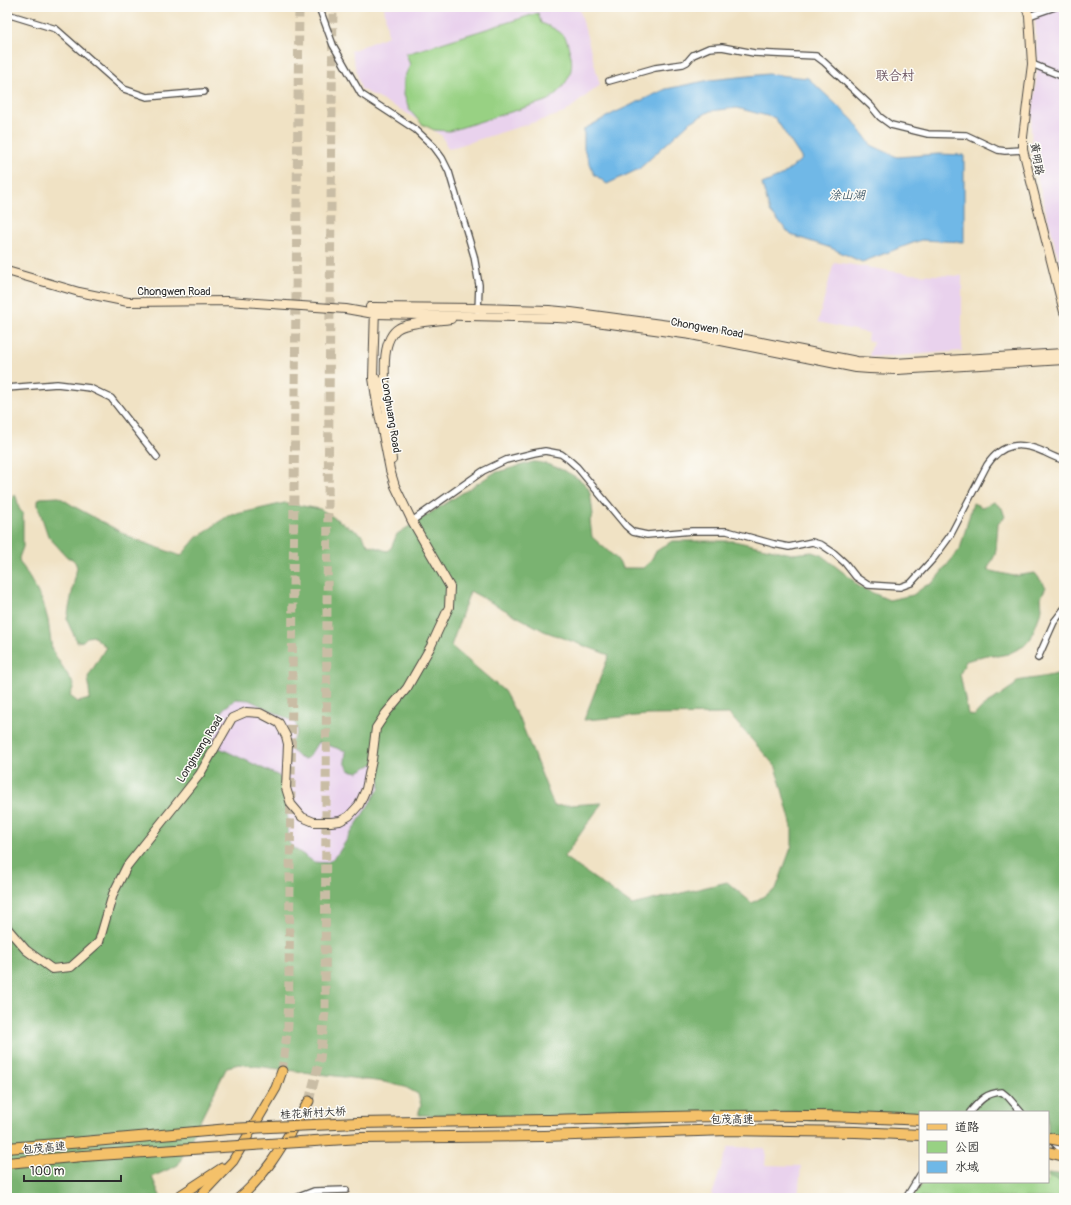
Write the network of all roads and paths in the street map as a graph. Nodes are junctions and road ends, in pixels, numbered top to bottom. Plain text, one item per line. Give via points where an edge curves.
1 (319, 7) edge
2 (1026, 7) edge
3 (1055, 7) edge
4 (1040, 9) edge
5 (7, 14) edge
6 (1029, 16) junction
7 (1032, 64) junction
8 (1064, 77) edge
9 (609, 81) dead end
10 (204, 92) dead end
11 (1023, 150) junction
12 (7, 271) edge
13 (377, 310) junction
14 (478, 312) junction
15 (1064, 312) edge
16 (1064, 353) edge
17 (1064, 360) edge
18 (7, 388) edge
19 (386, 408) junction
20 (379, 415) junction
21 (388, 448) junction
22 (157, 457) dead end
23 (1064, 460) edge
24 (412, 521) junction
25 (1064, 609) edge
26 (1038, 658) dead end
27 (7, 928) edge
28 (282, 1071) tunnel mouth
29 (309, 1101) tunnel mouth
30 (971, 1111) edge
31 (1020, 1111) edge
32 (544, 1120) joint
33 (919, 1120) edge
34 (919, 1136) edge
35 (1049, 1137) edge
36 (1049, 1138) edge
37 (83, 1142) joint
38 (1064, 1142) edge
39 (7, 1148) edge
40 (1049, 1152) edge
41 (1064, 1152) edge
42 (1064, 1156) edge
43 (50, 1160) junction
44 (234, 1161) junction
45 (7, 1163) edge
46 (7, 1170) edge
47 (919, 1177) edge
48 (346, 1190) dead end
49 (176, 1198) edge
50 (198, 1198) edge
51 (239, 1198) edge
52 (296, 1198) edge
53 (906, 1198) edge

1 - 14 street via 333,46 361,94 416,130 442,158 449,172 475,264
2 - 6 main road, 黄明路
3 - 4 street
4 - 6 street
5 - 10 street via 56,29 124,89 147,97
6 - 7 main road, 黄明路
7 - 8 street
7 - 11 main road, 黄明路
9 - 11 street via 656,68 683,64 693,55 709,48 816,56 891,125 928,134 966,135 998,150
11 - 15 main road, 黄明路
12 - 13 main road, Chongwen Road via 79,292 128,302 227,301
13 - 14 main road, Chongwen Road
13 - 19 main road, Longhuang Road via 377,377
13 - 20 main road, Longhuang Road via 373,378
14 - 16 main road, Chongwen Road via 571,312 691,328 870,363
14 - 17 main road, Chongwen Road via 557,318 675,333 856,368 897,370
14 - 19 main road via 407,325 394,332 388,344 385,364
18 - 22 street via 57,384 90,388 111,398
19 - 20 main road via 384,405 381,406
19 - 21 main road, Longhuang Road
20 - 21 main road, Longhuang Road
21 - 24 main road, Longhuang Road via 392,478
23 - 24 street via 1032,447 1019,445 1003,448 987,465 950,536 933,559 911,583 900,587 868,585 856,577 834,554 822,545 812,542 789,547 727,531 647,535 633,532 577,467 561,454 554,452 545,451 506,460 483,471
24 - 27 main road, Longhuang Road via 450,587 449,607 407,688 376,728 366,789 349,816 331,822 314,822 302,817 291,804 286,788 286,736 279,723 260,713 246,712 232,718 200,774 127,866 113,894 99,942 71,967 52,969 26,950
25 - 26 street via 1054,622
28 - 44 main road, bridge via 276,1088
29 - 51 main road, bridge via 263,1174
30 - 31 street via 985,1097 1002,1092
32 - 33 highway, 包茂高速 via 729,1115 856,1116
32 - 37 highway, 桂花新村大桥, bridge via 357,1123 229,1129
34 - 43 highway, 包茂高速, bridge via 728,1130 361,1138
35 - 38 highway, bridge
36 - 41 street
37 - 39 highway, 包茂高速
40 - 42 highway
43 - 45 highway, 包茂高速
43 - 46 highway
44 - 49 main road
44 - 50 main road
47 - 53 street
48 - 52 street via 314,1191

